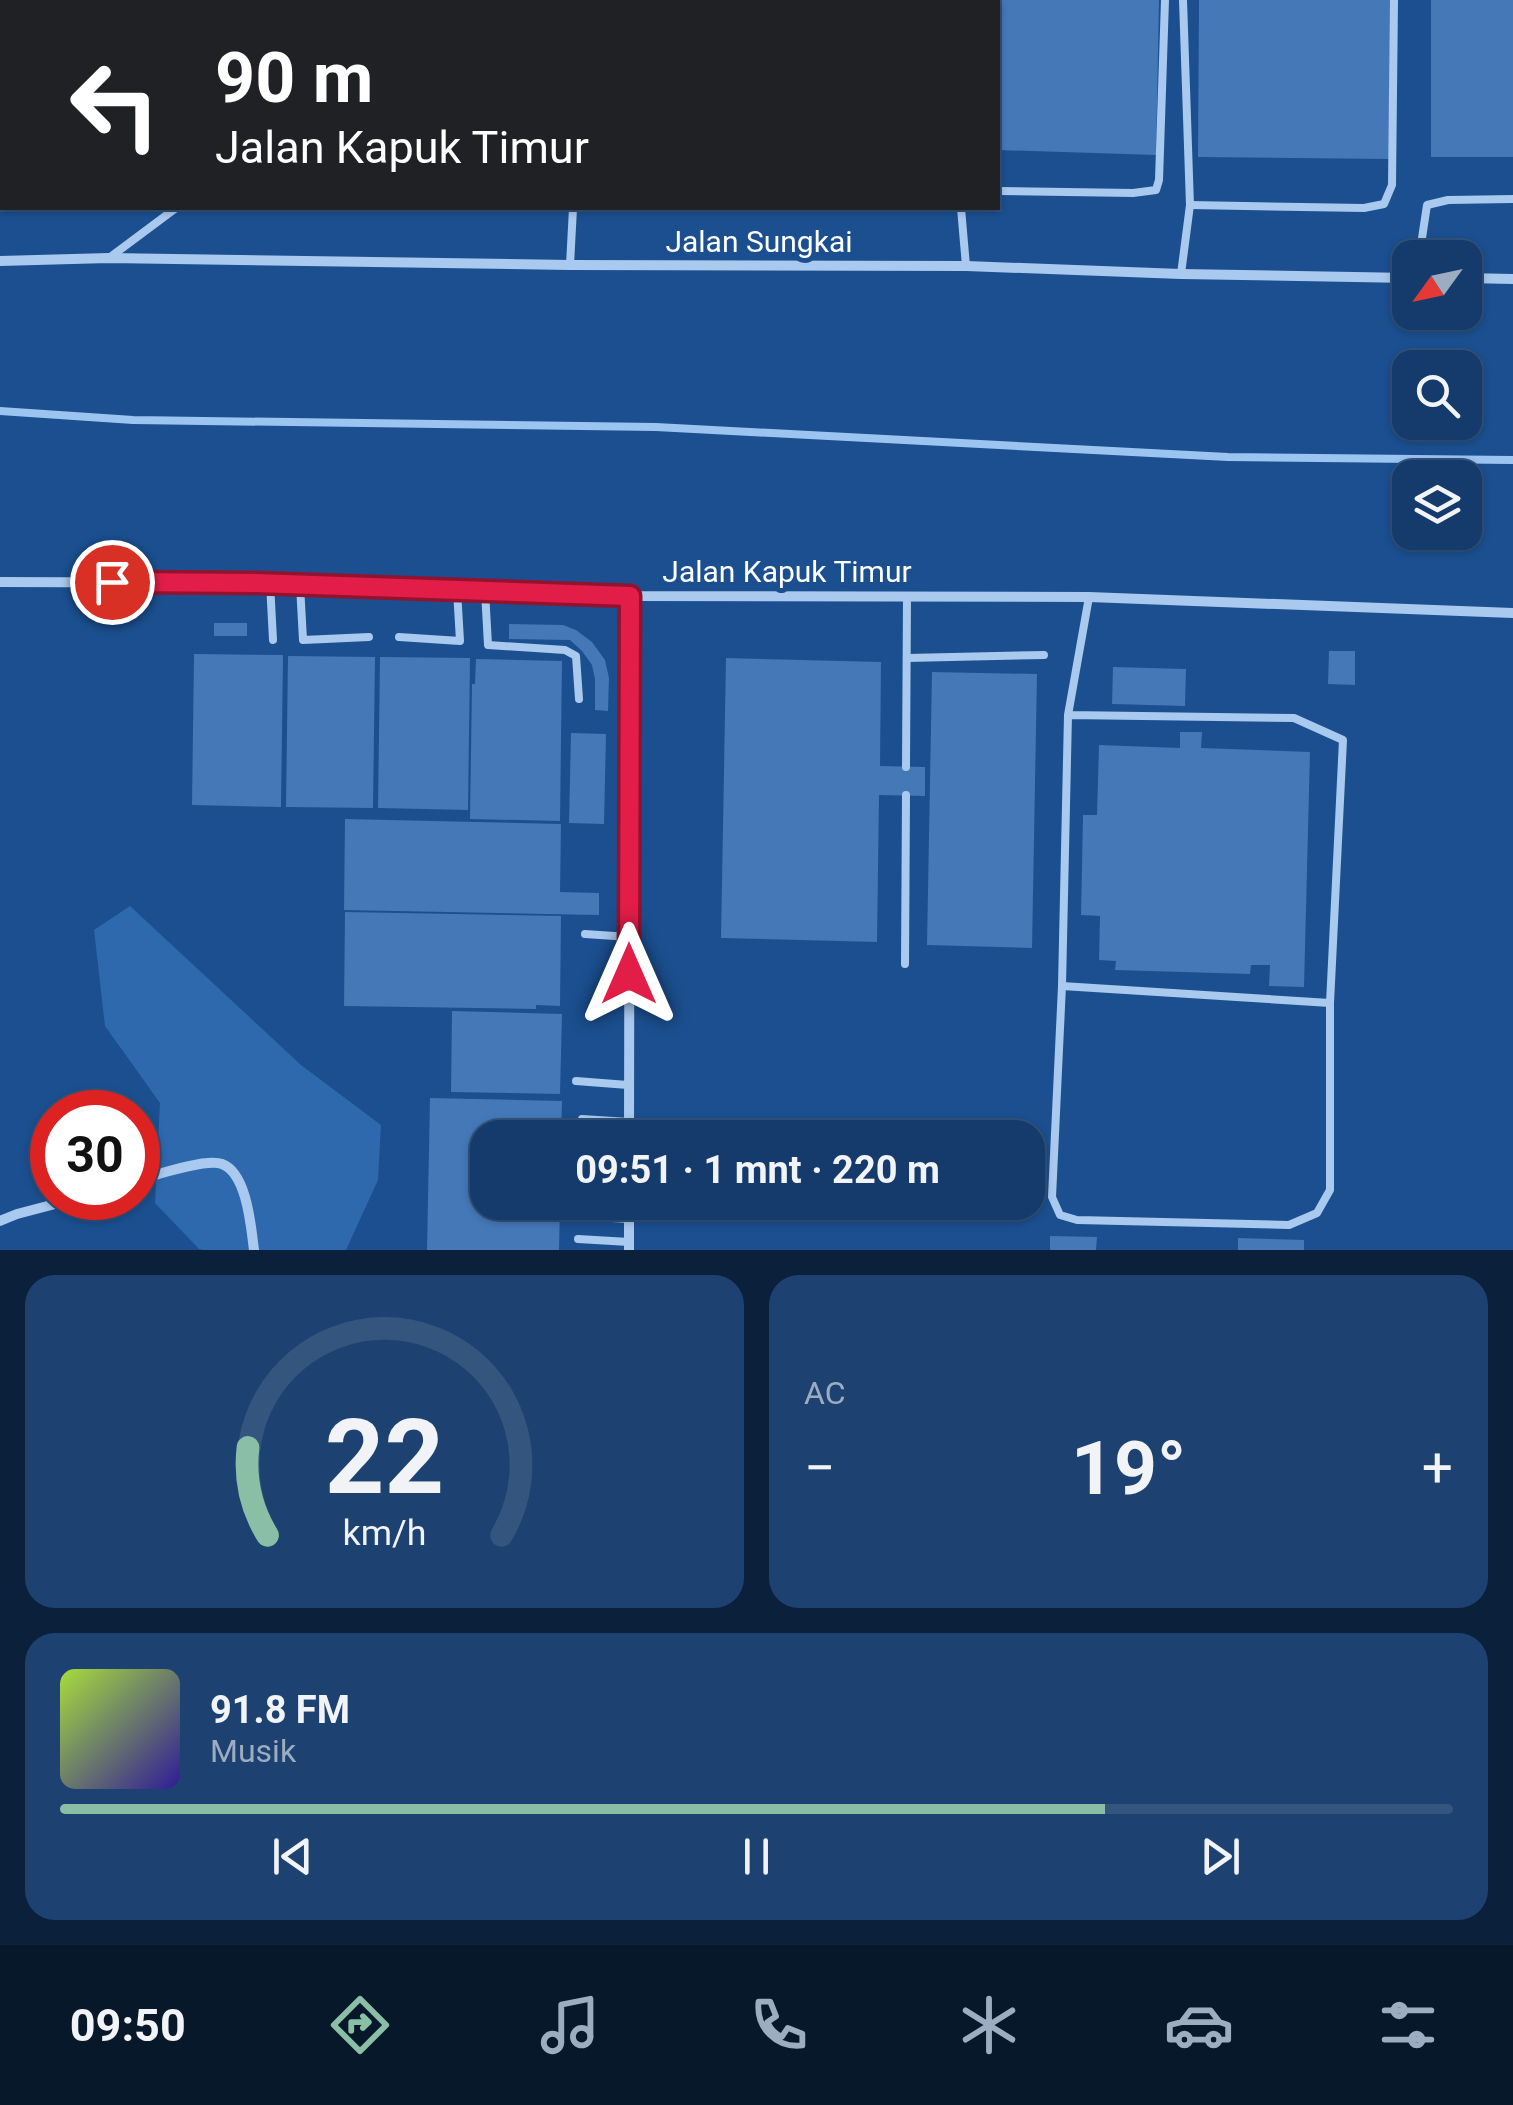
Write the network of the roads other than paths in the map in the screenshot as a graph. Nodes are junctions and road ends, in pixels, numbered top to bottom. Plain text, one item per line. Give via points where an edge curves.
1 (1165, 0) edge
2 (1183, 0) edge
3 (1394, 0) edge
4 (1000, 191) edge
5 (1513, 199) edge
6 (1190, 205) junction
7 (173, 210) edge
8 (573, 210) edge
9 (961, 210) edge
10 (1421, 240) edge
11 (108, 258) junction
12 (0, 260) edge
13 (570, 265) junction
14 (966, 266) junction
15 (1180, 274) junction
16 (1392, 278) edge
17 (1482, 278) edge
18 (1513, 279) edge
19 (0, 582) edge
20 (270, 584) junction
21 (300, 585) junction
22 (458, 590) junction
23 (485, 591) junction
24 (630, 596) junction
25 (907, 597) junction
26 (1089, 597) junction
27 (1513, 612) edge
28 (368, 638) dead end
29 (399, 638) dead end
30 (272, 640) dead end
31 (1044, 655) dead end
32 (907, 658) junction
33 (579, 699) dead end
34 (1068, 714) junction
35 (906, 766) dead end
36 (906, 795) dead end
37 (585, 934) dead end
38 (629, 936) junction
39 (905, 964) dead end
40 (1062, 986) junction
41 (1330, 1003) junction
42 (576, 1081) dead end
43 (628, 1086) junction
44 (582, 1119) dead end
45 (597, 1120) edge
46 (628, 1120) edge
47 (160, 1174) edge
48 (30, 1211) edge
49 (629, 1220) edge
50 (0, 1221) edge
51 (578, 1239) dead end
52 (630, 1246) edge
53 (254, 1250) edge

1 - 4 lane via 1156,190
2 - 6 lane
3 - 6 lane via 1392,184 1384,204
5 - 10 lane via 1427,205
6 - 15 lane
7 - 11 lane
8 - 13 lane
9 - 14 lane
11 - 12 street, Jalan Sungkai
11 - 13 street, Jalan Sungkai
13 - 14 street, Jalan Sungkai
14 - 15 street, Jalan Sungkai
15 - 16 street, Jalan Sungkai
17 - 18 street
19 - 20 street, Jalan Kapuk Timur
20 - 21 street, Jalan Kapuk Timur
20 - 30 lane
21 - 22 street, Jalan Kapuk Timur
21 - 28 lane via 303,640
22 - 23 street, Jalan Kapuk Timur
22 - 29 lane via 460,641
23 - 24 street, Jalan Kapuk Timur
23 - 33 lane via 488,645 576,656
24 - 25 street, Jalan Kapuk Timur
24 - 38 street
25 - 26 street, Jalan Kapuk Timur
25 - 32 lane
26 - 27 street, Jalan Kapuk Timur
26 - 34 lane
31 - 32 lane
32 - 35 lane
34 - 40 lane
34 - 41 lane via 1294,718 1343,740
36 - 39 lane
37 - 38 lane
38 - 43 street
40 - 41 lane
40 - 41 lane via 1052,1197 1060,1216 1077,1220 1289,1225 1316,1213 1330,1190
42 - 43 lane
43 - 46 street
44 - 45 lane
47 - 53 street via 218,1162 230,1168 241,1184
48 - 50 street
49 - 52 street
51 - 52 lane

